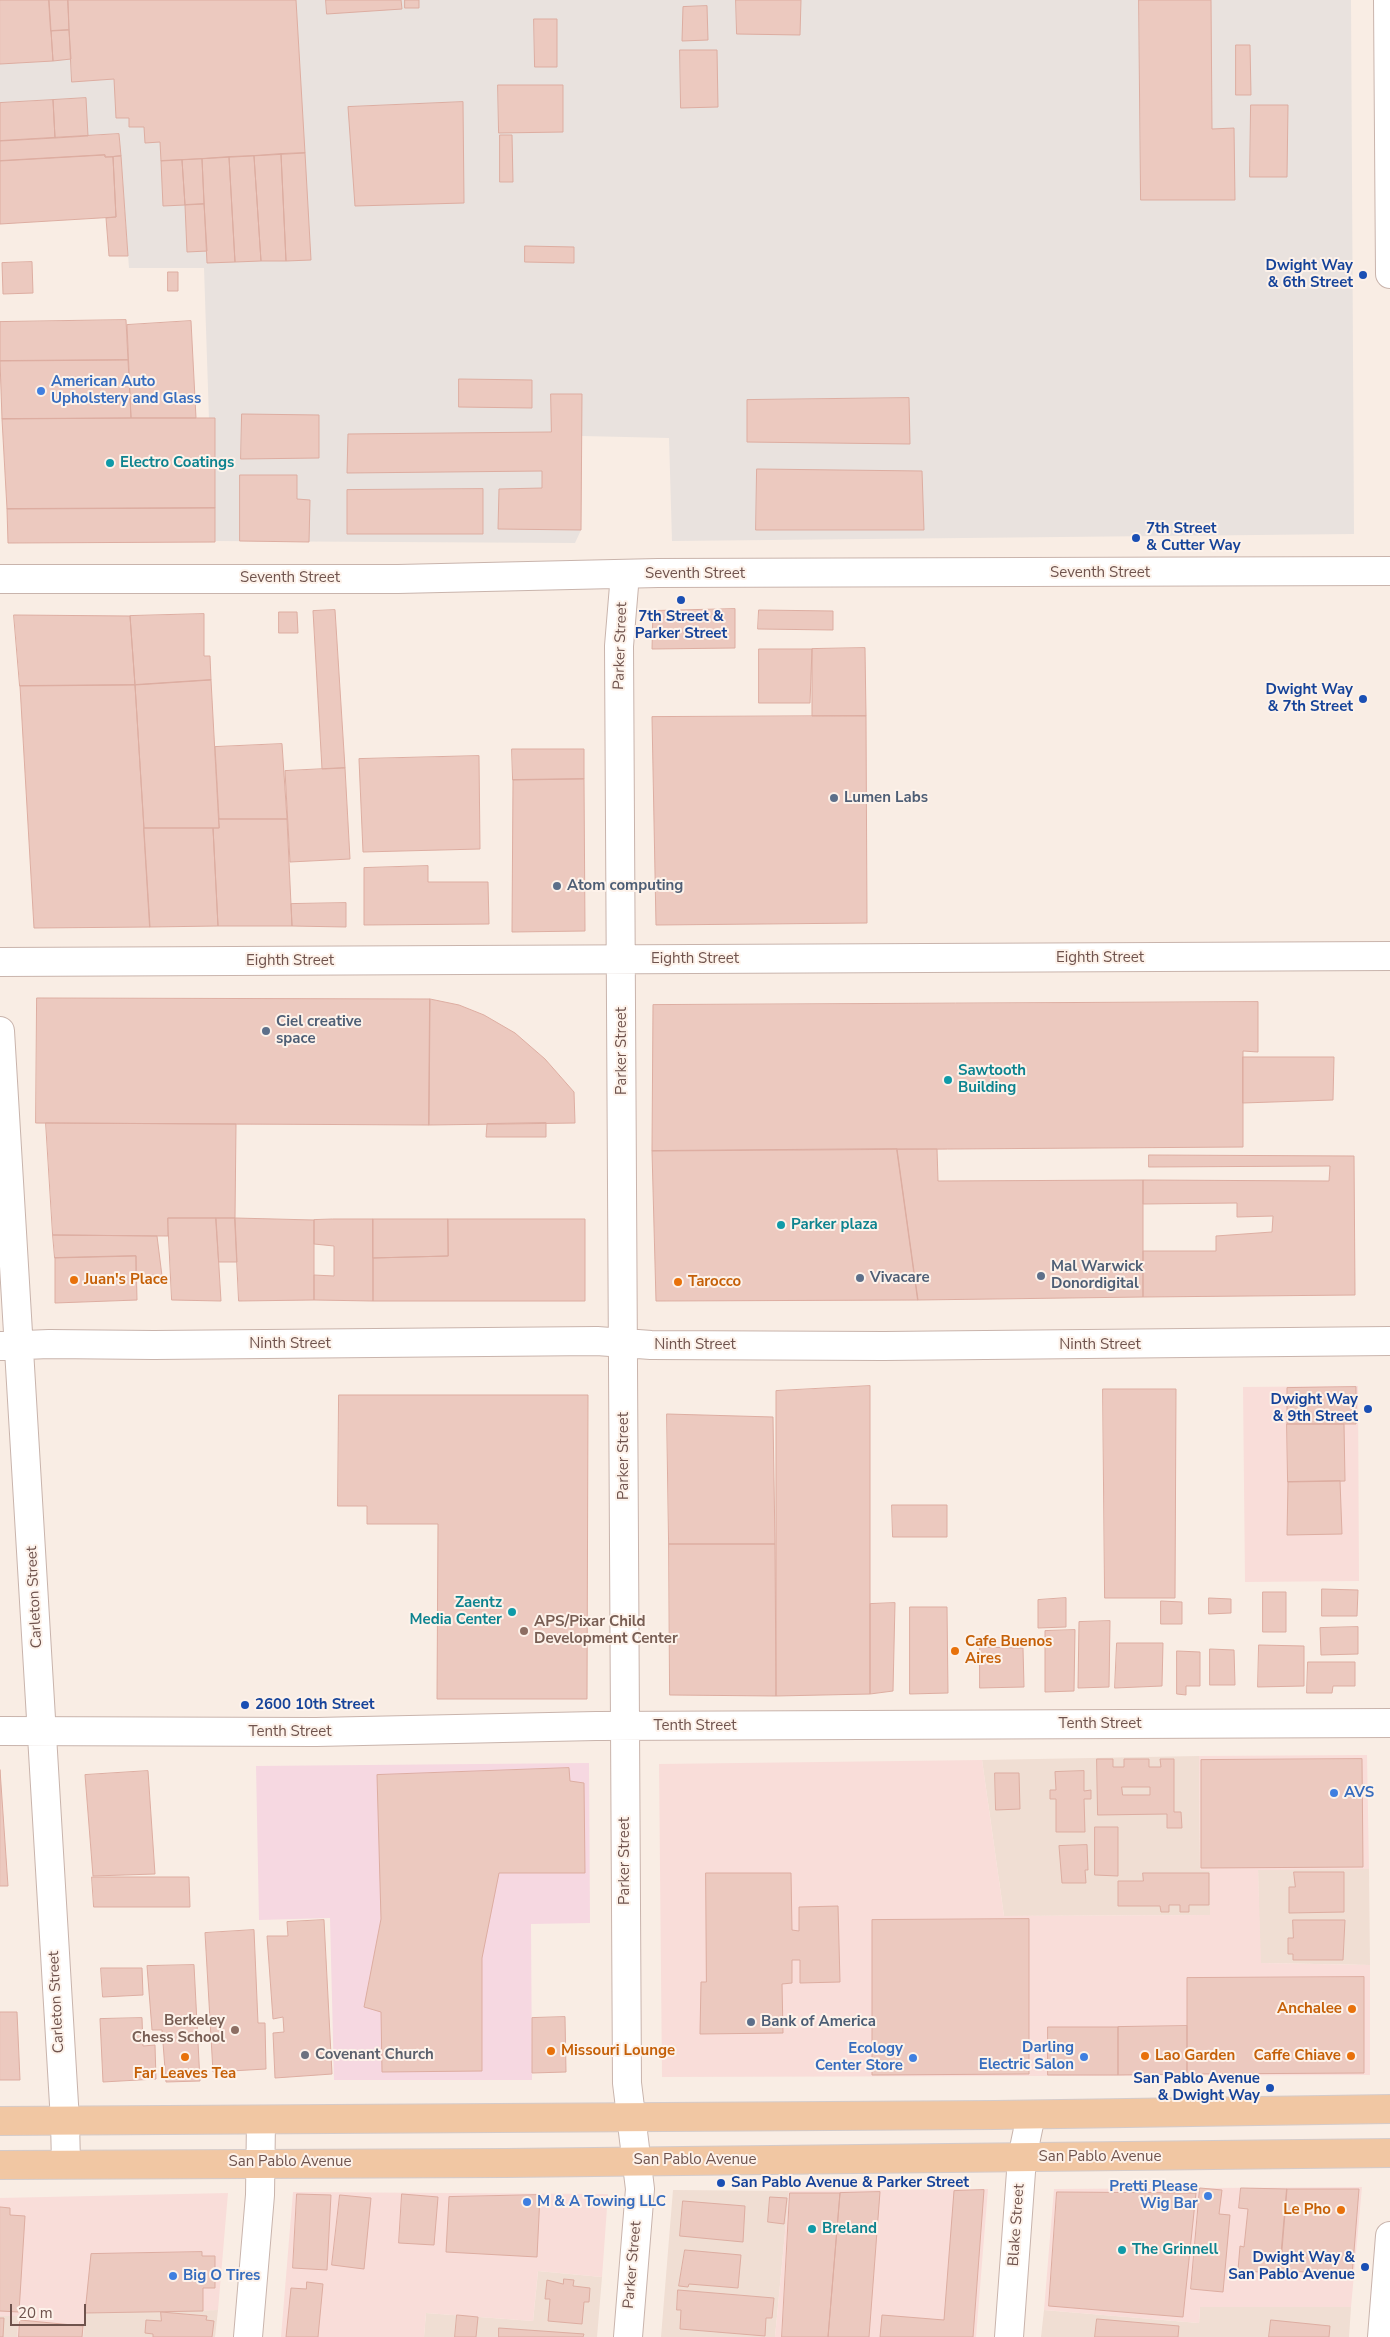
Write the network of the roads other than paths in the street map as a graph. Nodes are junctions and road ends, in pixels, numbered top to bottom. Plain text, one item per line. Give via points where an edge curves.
1 (1388, 0) edge
2 (1390, 208) edge
3 (1390, 274) edge
4 (1390, 571) edge
5 (625, 574) junction
6 (0, 579) edge
7 (1390, 956) edge
8 (621, 959) junction
9 (0, 962) edge
10 (0, 1031) edge
11 (1390, 1341) edge
12 (624, 1343) junction
13 (10, 1346) edge
14 (1390, 1723) edge
15 (624, 1726) junction
16 (42, 1730) junction
17 (0, 1731) edge
18 (1390, 2109) edge
19 (1031, 2115) junction
20 (631, 2116) junction
21 (66, 2120) junction
22 (261, 2120) junction
23 (0, 2122) edge
24 (1390, 2153) edge
25 (1022, 2158) junction
26 (636, 2160) junction
27 (260, 2162) junction
28 (66, 2164) junction
29 (0, 2165) edge
30 (1390, 2236) edge
31 (248, 2337) edge
32 (628, 2337) edge
33 (1009, 2337) edge
34 (1382, 2337) edge

1 - 2 street
2 - 3 street
4 - 5 street, Seventh Street
5 - 6 street, Seventh Street via 398,579
5 - 8 street, Parker Street via 619,646
7 - 8 street, Eighth Street
8 - 9 street, Eighth Street
8 - 12 street, Parker Street
10 - 13 street, Carleton Street
11 - 12 street, Ninth Street via 884,1346
12 - 13 street, Ninth Street
12 - 15 street, Parker Street
13 - 16 street, Carleton Street
14 - 15 street, Tenth Street
15 - 16 street, Tenth Street via 316,1732
15 - 20 street, Parker Street via 627,2083
16 - 17 street, Tenth Street
16 - 21 street, Carleton Street
18 - 19 main road
19 - 20 main road
19 - 25 street, Blake Street
20 - 22 main road
20 - 26 street, Parker Street
21 - 22 main road
21 - 23 main road
21 - 28 street, Carleton Street
22 - 27 street
24 - 25 main road, San Pablo Avenue
25 - 26 main road, San Pablo Avenue
25 - 33 street, Blake Street
26 - 27 main road, San Pablo Avenue
26 - 32 street, Parker Street via 640,2190
27 - 28 main road, San Pablo Avenue
27 - 31 street
28 - 29 main road, San Pablo Avenue
30 - 34 street

